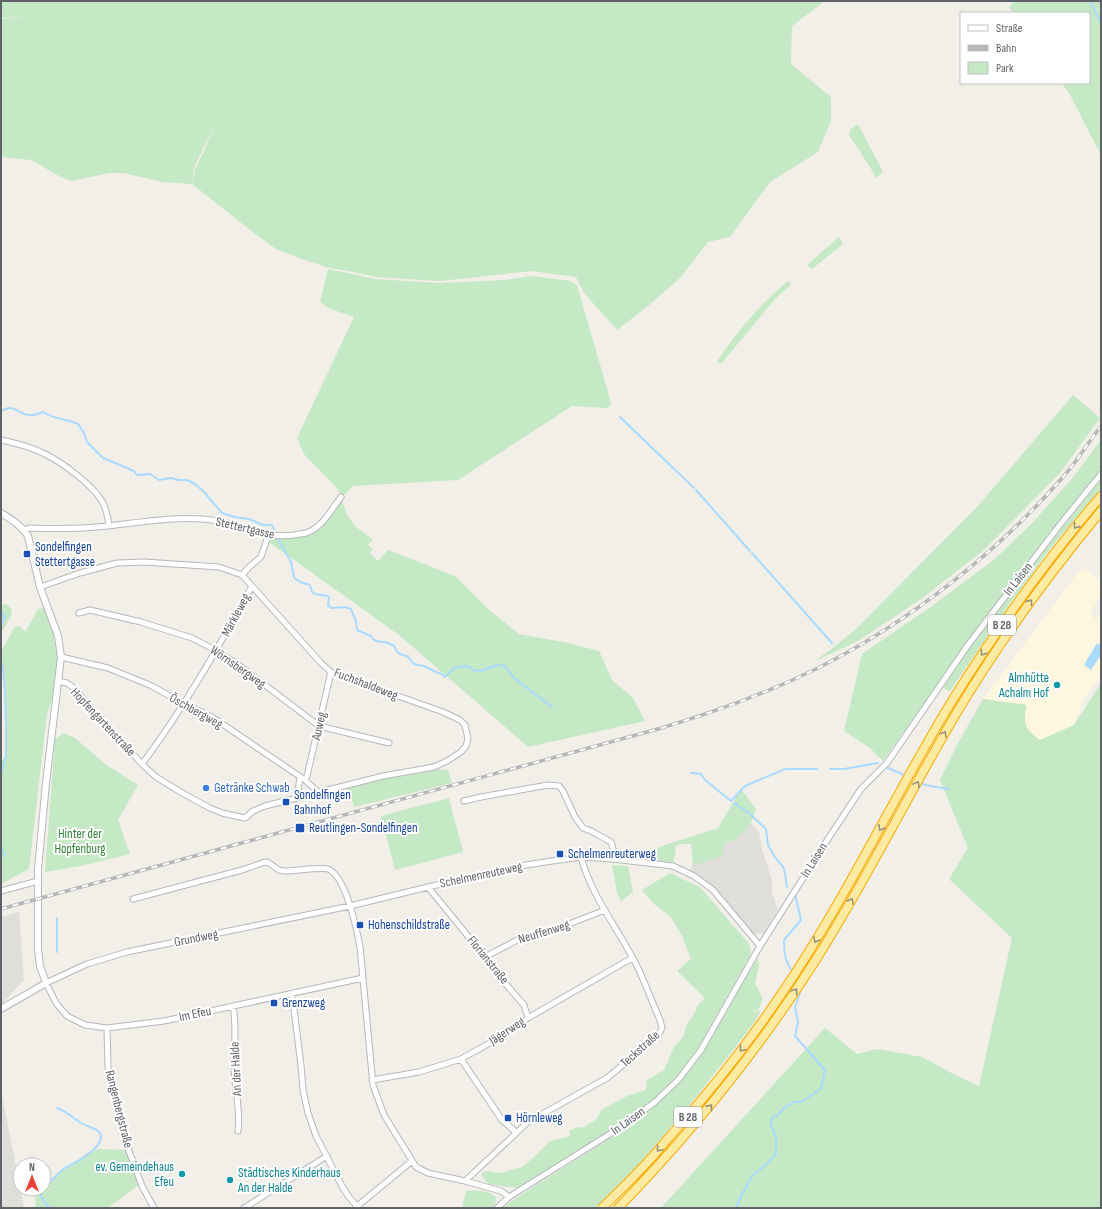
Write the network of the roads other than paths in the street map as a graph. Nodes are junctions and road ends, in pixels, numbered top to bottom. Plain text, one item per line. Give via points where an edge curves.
1 (1, 440) edge
2 (1101, 474) edge
3 (1101, 496) edge
4 (342, 497) dead end
5 (1101, 512) edge
6 (1, 513) edge
7 (109, 526) junction
8 (24, 530) junction
9 (268, 536) junction
10 (242, 575) junction
11 (252, 586) junction
12 (40, 587) junction
13 (79, 613) dead end
14 (217, 650) junction
15 (61, 657) junction
16 (332, 672) junction
17 (58, 681) junction
18 (184, 704) junction
19 (318, 726) junction
20 (389, 743) dead end
21 (142, 764) junction
22 (303, 779) junction
23 (318, 792) junction
24 (296, 798) junction
25 (464, 801) dead end
26 (245, 818) joint
27 (582, 857) junction
28 (613, 859) junction
29 (38, 881) junction
30 (428, 887) junction
31 (1, 891) edge
32 (133, 899) dead end
33 (350, 906) junction
34 (605, 910) junction
35 (760, 946) junction
36 (485, 957) junction
37 (632, 958) junction
38 (362, 978) junction
39 (46, 983) junction
40 (292, 994) junction
41 (233, 1006) junction
42 (1, 1009) edge
43 (528, 1018) junction
44 (107, 1028) junction
45 (461, 1059) junction
46 (372, 1080) junction
47 (238, 1131) dead end
48 (516, 1132) junction
49 (327, 1156) junction
50 (412, 1161) junction
51 (465, 1181) junction
52 (509, 1197) junction
53 (356, 1207) edge
54 (154, 1208) edge
55 (244, 1208) edge
56 (497, 1208) edge
57 (602, 1208) edge
58 (618, 1208) edge

1 - 7 street via 46,454 86,482 104,505
2 - 35 street, In Laisen via 968,645 887,763 861,789
3 -> 57 highway, B 28 via 1012,609 962,686 837,906 765,1018 706,1096 639,1172
4 - 9 street, Stettertgasse via 323,523 306,533
58 -> 5 highway, B 28 via 697,1123 773,1024 817,958 959,709 1005,637 1048,577
6 - 8 street, Hopfengartenstraße
7 - 8 street, Stettertgasse
7 - 9 street, Stettertgasse via 202,519 224,522
8 - 12 street, Hopfengartenstraße via 31,545
9 - 10 street via 261,557
10 - 11 street, Fuchshaldeweg
10 - 12 street, Fuchshaldeweg via 219,567 144,562 117,563
11 - 14 street, Märkleweg
11 - 16 street, Fuchshaldeweg
12 - 15 street, Hopfengartenstraße via 58,636
13 - 14 street, Wörnsbergweg via 90,610 141,622 192,638
14 - 18 street, Märkleweg
14 - 19 street, Wörnsbergweg
15 - 17 street, Hopfengartenstraße
15 - 18 street, Öschbergweg via 108,668 152,686
16 - 19 street, Auweg
16 - 23 street, Fuchshaldeweg via 460,720 465,725 468,739 466,746 455,757 434,767
17 - 21 street, Hopfengartenstraße via 74,688
17 - 29 street via 40,836
18 - 21 street, Märkleweg
18 - 22 street, Öschbergweg via 212,717
19 - 20 street, Wörnsbergweg
19 - 22 street, Auweg via 307,776
21 - 26 street, Hopfengartenstraße via 156,777 205,806
22 - 23 street, Öschbergweg
22 - 24 street, Auweg
23 - 24 street, Fuchshaldeweg
24 - 26 street, Fuchshaldeweg via 265,806
25 - 28 street via 548,785 559,786 583,828 611,842 614,848
27 - 28 street, Schelmenreuteweg
27 - 30 street, Schelmenreuteweg via 520,866
27 - 34 street, Teckstraße via 585,872
28 - 35 street, Schelmenreuteweg via 673,866 694,876 712,890
29 - 31 street
29 - 39 street via 38,950
30 - 33 street, Schelmenreuteweg
30 - 36 street, Florianstraße
32 - 33 street via 265,862 285,871 328,869 335,874
33 - 38 street via 359,941
33 - 39 street, Grundweg via 127,952 87,964
34 - 36 street, Neuffenweg via 550,932 518,939
34 - 37 street, Teckstraße
35 - 52 street, In Laisen via 701,1050 679,1079 655,1102 621,1127
36 - 43 street, Florianstraße via 524,1005
37 - 43 street, Jägerweg
37 - 48 street, Teckstraße via 660,1020 662,1028 658,1036 607,1078 541,1114
38 - 40 street, Im Efeu
38 - 46 street
39 - 42 street
39 - 44 street, Im Efeu via 56,1003 67,1016 85,1025
40 - 41 street, Im Efeu
40 - 49 street via 303,1090 316,1136
41 - 44 street, Im Efeu via 153,1023
41 - 47 street, An der Halde
43 - 45 street, Jägerweg
44 - 54 street, Rangenbergstraße via 108,1067 123,1135 142,1186
45 - 46 street, Jägerweg via 419,1072
45 - 48 street via 502,1120
46 - 50 street via 384,1115
48 - 51 street, Teckstraße
49 - 53 street
49 - 55 street
50 - 51 street via 416,1167 428,1173
50 - 53 street
51 - 52 street via 500,1191
52 - 56 street, In Laisen

